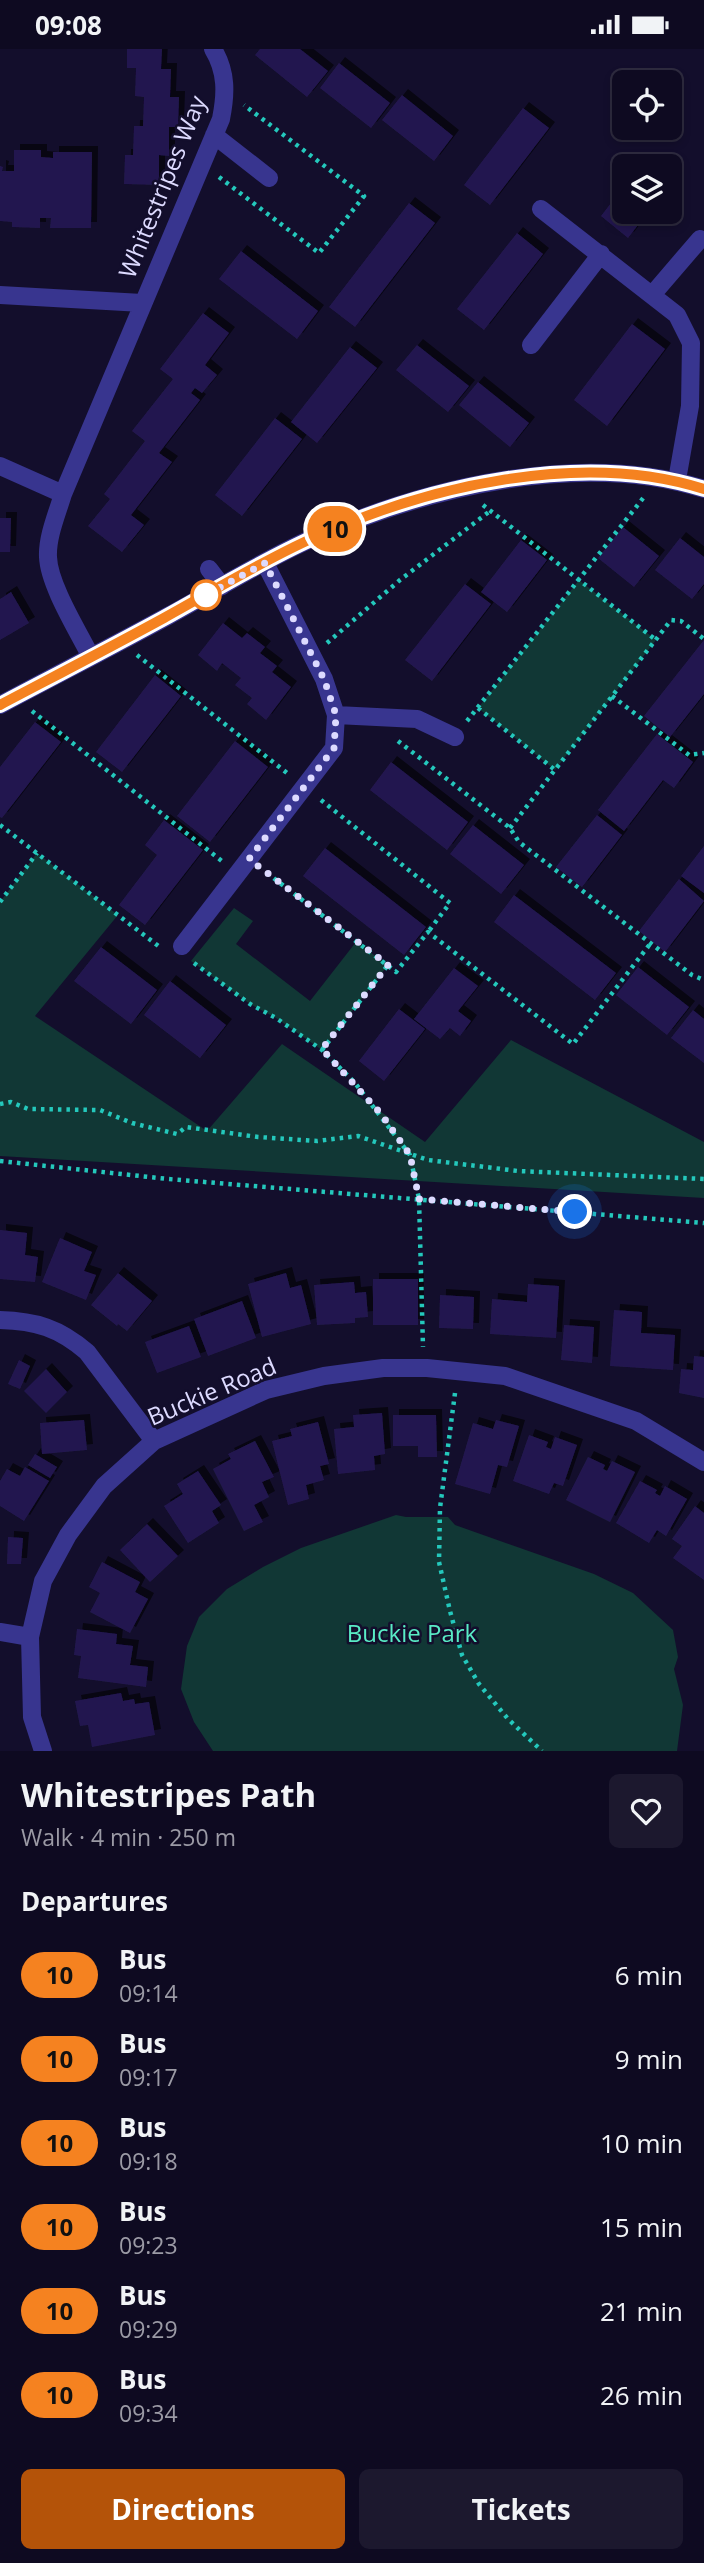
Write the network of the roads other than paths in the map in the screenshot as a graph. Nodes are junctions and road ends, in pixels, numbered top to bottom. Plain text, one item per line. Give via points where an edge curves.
1 (213, 49) edge
2 (214, 135) junction
3 (270, 178) dead end
4 (541, 209) dead end
5 (700, 239) dead end
6 (601, 254) junction
7 (0, 295) edge
8 (652, 295) junction
9 (142, 303) junction
10 (698, 341) edge
11 (531, 345) dead end
12 (0, 466) edge
13 (668, 478) junction
14 (704, 489) edge
15 (63, 494) junction
16 (265, 563) junction
17 (209, 569) dead end
18 (222, 586) junction
19 (91, 657) junction
20 (7, 701) edge
21 (336, 715) junction
22 (455, 737) road end
23 (182, 946) road end
24 (0, 1320) edge
25 (154, 1441) junction
26 (704, 1462) edge
27 (0, 1632) edge
28 (30, 1637) junction
29 (43, 1751) edge

1 - 2 street, Whitestripes Way via 227,92
2 - 3 street
2 - 9 street, Whitestripes Way
4 - 6 street
5 - 8 street
6 - 8 street
6 - 11 street
7 - 9 street, Whitestripes Way
8 - 10 street via 677,315
9 - 15 street, Whitestripes Way
10 - 13 street via 690,406
12 - 15 street
13 - 14 street
13 - 16 street via 585,471 482,483 379,510
15 - 19 street, Whitestripes Way via 48,557 52,578
16 - 18 street
16 - 21 street via 324,679
17 - 18 street
18 - 19 street
19 - 20 street
21 - 22 street via 417,719
21 - 23 street via 334,748
24 - 25 street via 31,1321 76,1342
25 - 26 street, Buckie Road via 266,1390 324,1376 427,1368 505,1376 636,1421
25 - 28 street, Buckie Road via 104,1486 68,1535 43,1581
27 - 28 street
28 - 29 street, Buckie Road via 32,1717

